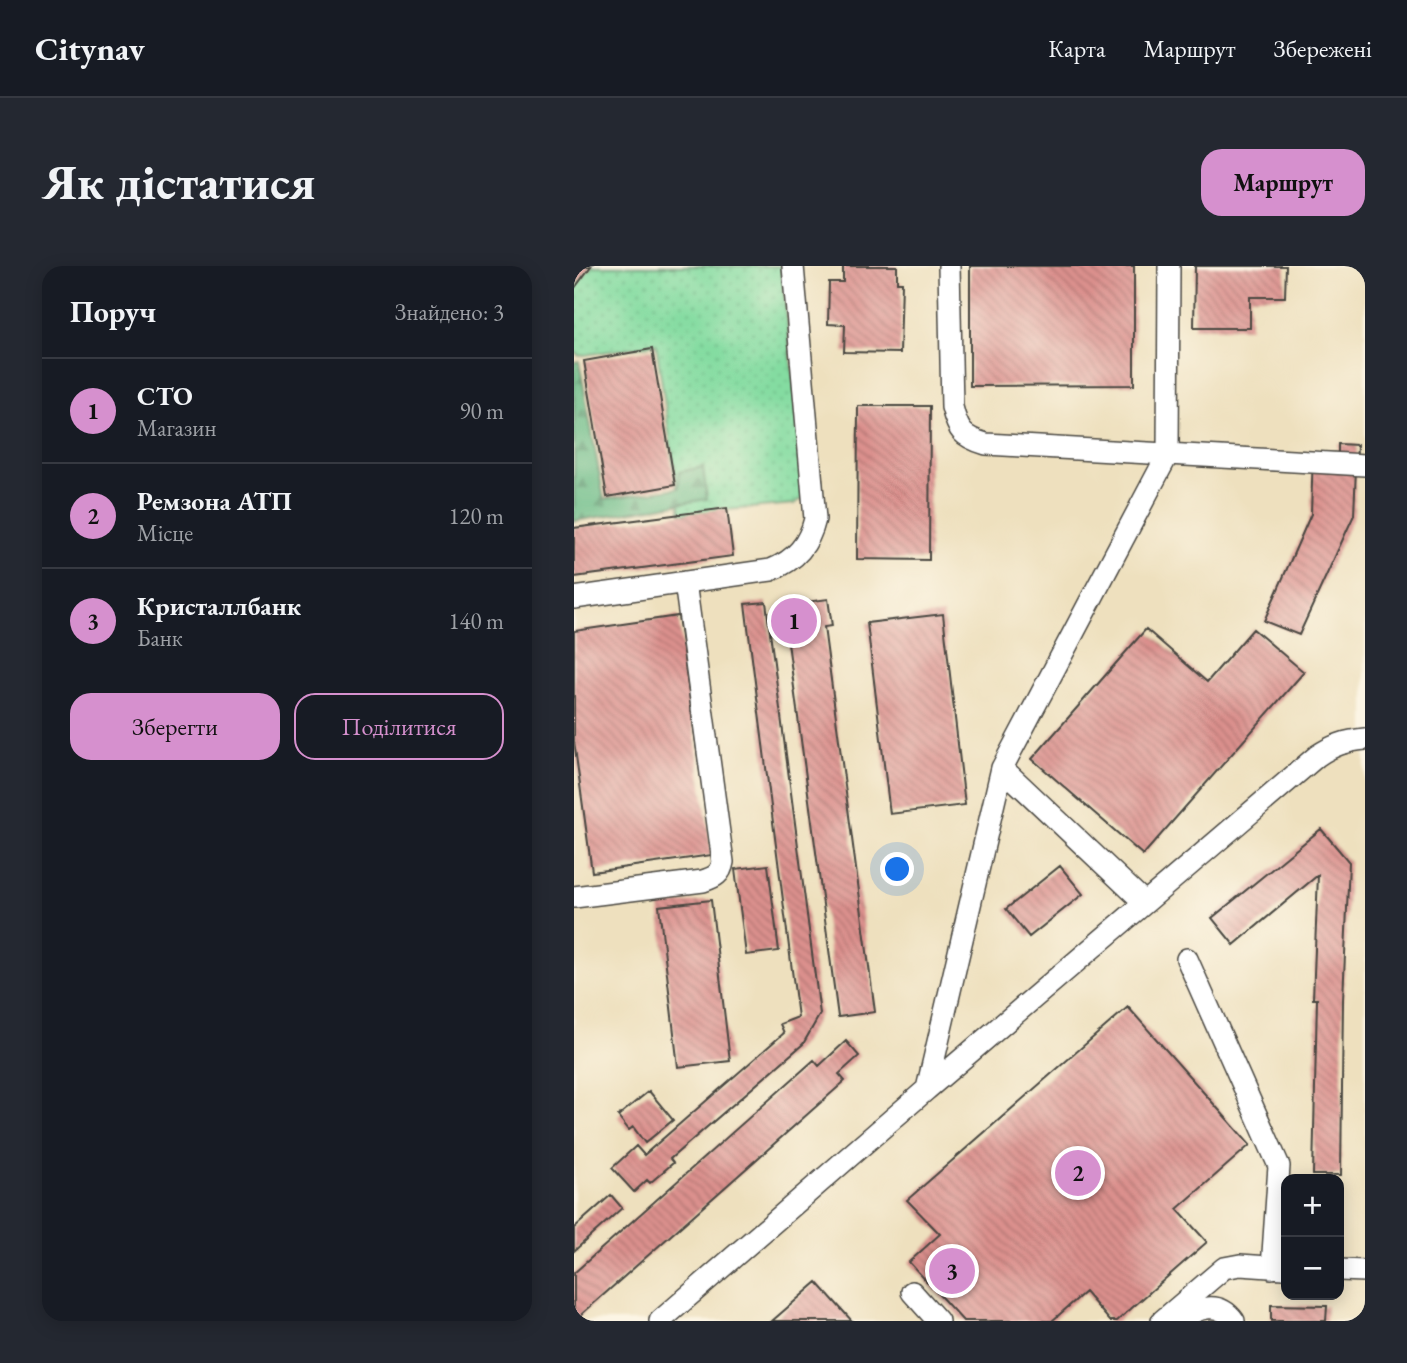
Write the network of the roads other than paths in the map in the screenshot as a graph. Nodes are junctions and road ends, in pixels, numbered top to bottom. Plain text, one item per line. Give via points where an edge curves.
1 (793, 266) edge
2 (949, 266) edge
3 (1169, 266) edge
4 (1168, 454) junction
5 (1365, 464) edge
6 (685, 582) junction
7 (574, 598) edge
8 (1365, 739) edge
9 (1002, 768) junction
10 (574, 897) edge
11 (1145, 903) junction
12 (1187, 959) dead end
13 (928, 1089) junction
14 (1279, 1268) edge
15 (1344, 1270) edge
16 (1365, 1271) edge
17 (912, 1292) dead end
18 (660, 1321) edge
19 (938, 1321) edge
20 (1162, 1321) edge
21 (1181, 1321) edge
22 (1234, 1321) edge

1 - 6 lane via 816,519 811,537 797,554 771,570
2 - 4 lane via 951,407 956,425 968,439 986,444
3 - 4 lane
4 - 5 lane
4 - 9 lane
6 - 7 lane
6 - 10 lane via 721,870 703,881
8 - 11 lane via 1332,746 1317,756
9 - 11 lane
9 - 13 lane
11 - 13 lane
12 - 14 lane via 1279,1166
13 - 18 lane
14 - 20 lane via 1224,1268
15 - 16 lane
17 - 19 lane
21 - 22 lane via 1192,1312 1219,1307

